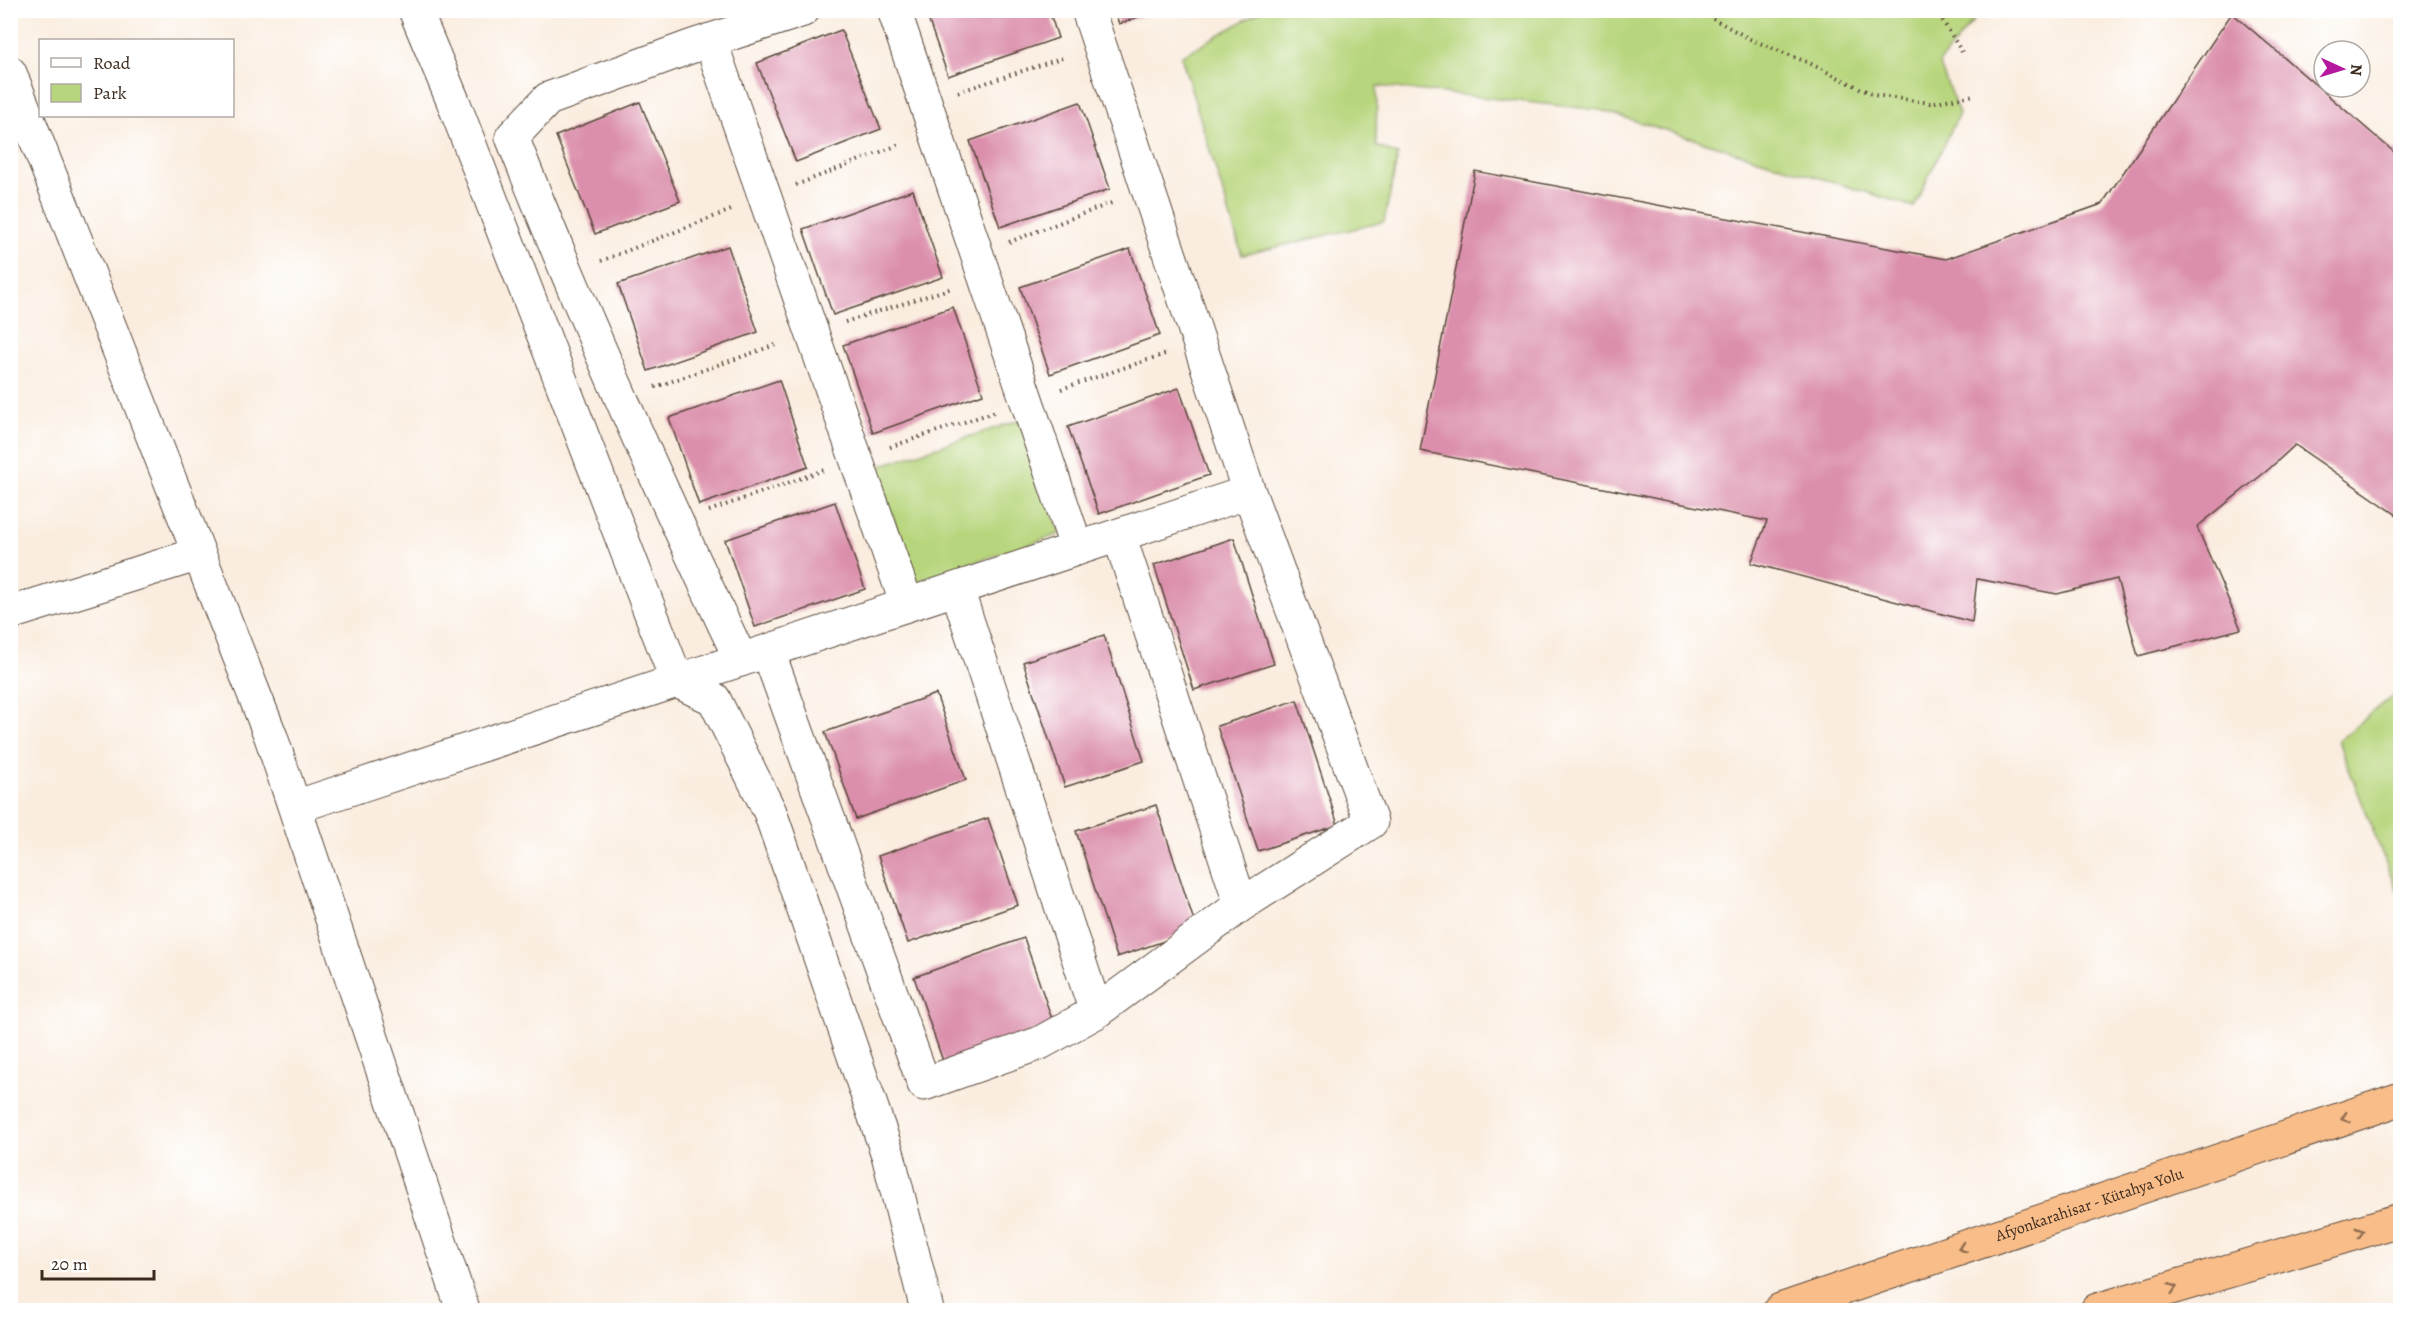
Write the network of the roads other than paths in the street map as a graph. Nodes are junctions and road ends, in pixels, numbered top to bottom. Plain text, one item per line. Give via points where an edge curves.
1 (415, 10) edge
2 (803, 10) edge
3 (894, 10) edge
4 (1088, 10) edge
5 (710, 40) junction
6 (10, 73) edge
7 (1249, 492) junction
8 (1119, 535) junction
9 (1077, 549) junction
10 (199, 554) junction
11 (957, 589) junction
12 (907, 605) junction
13 (10, 613) edge
14 (754, 656) junction
15 (677, 681) junction
16 (294, 807) junction
17 (1241, 905) junction
18 (1096, 1012) junction
19 (2400, 1099) edge
20 (2400, 1220) edge
21 (464, 1311) edge
22 (927, 1311) edge
23 (1780, 1311) edge
24 (2097, 1311) edge

1 - 15 street
2 - 5 street
3 - 9 street
4 - 7 street
5 - 12 street
5 - 14 street via 548,99 512,137 566,274 678,526
6 - 10 street
7 - 8 street
7 - 17 street via 1371,822
8 - 9 street
8 - 17 street
9 - 11 street
10 - 13 street
10 - 16 street via 271,737
11 - 12 street
11 - 18 street
12 - 14 street
14 - 15 street
14 - 18 street via 924,1084 1040,1043
15 - 16 street
15 - 22 street via 714,699 770,812 888,1155
16 - 21 street
17 - 18 street
19 -> 23 highway, Afyonkarahisar - Kütahya Yolu
24 -> 20 highway

